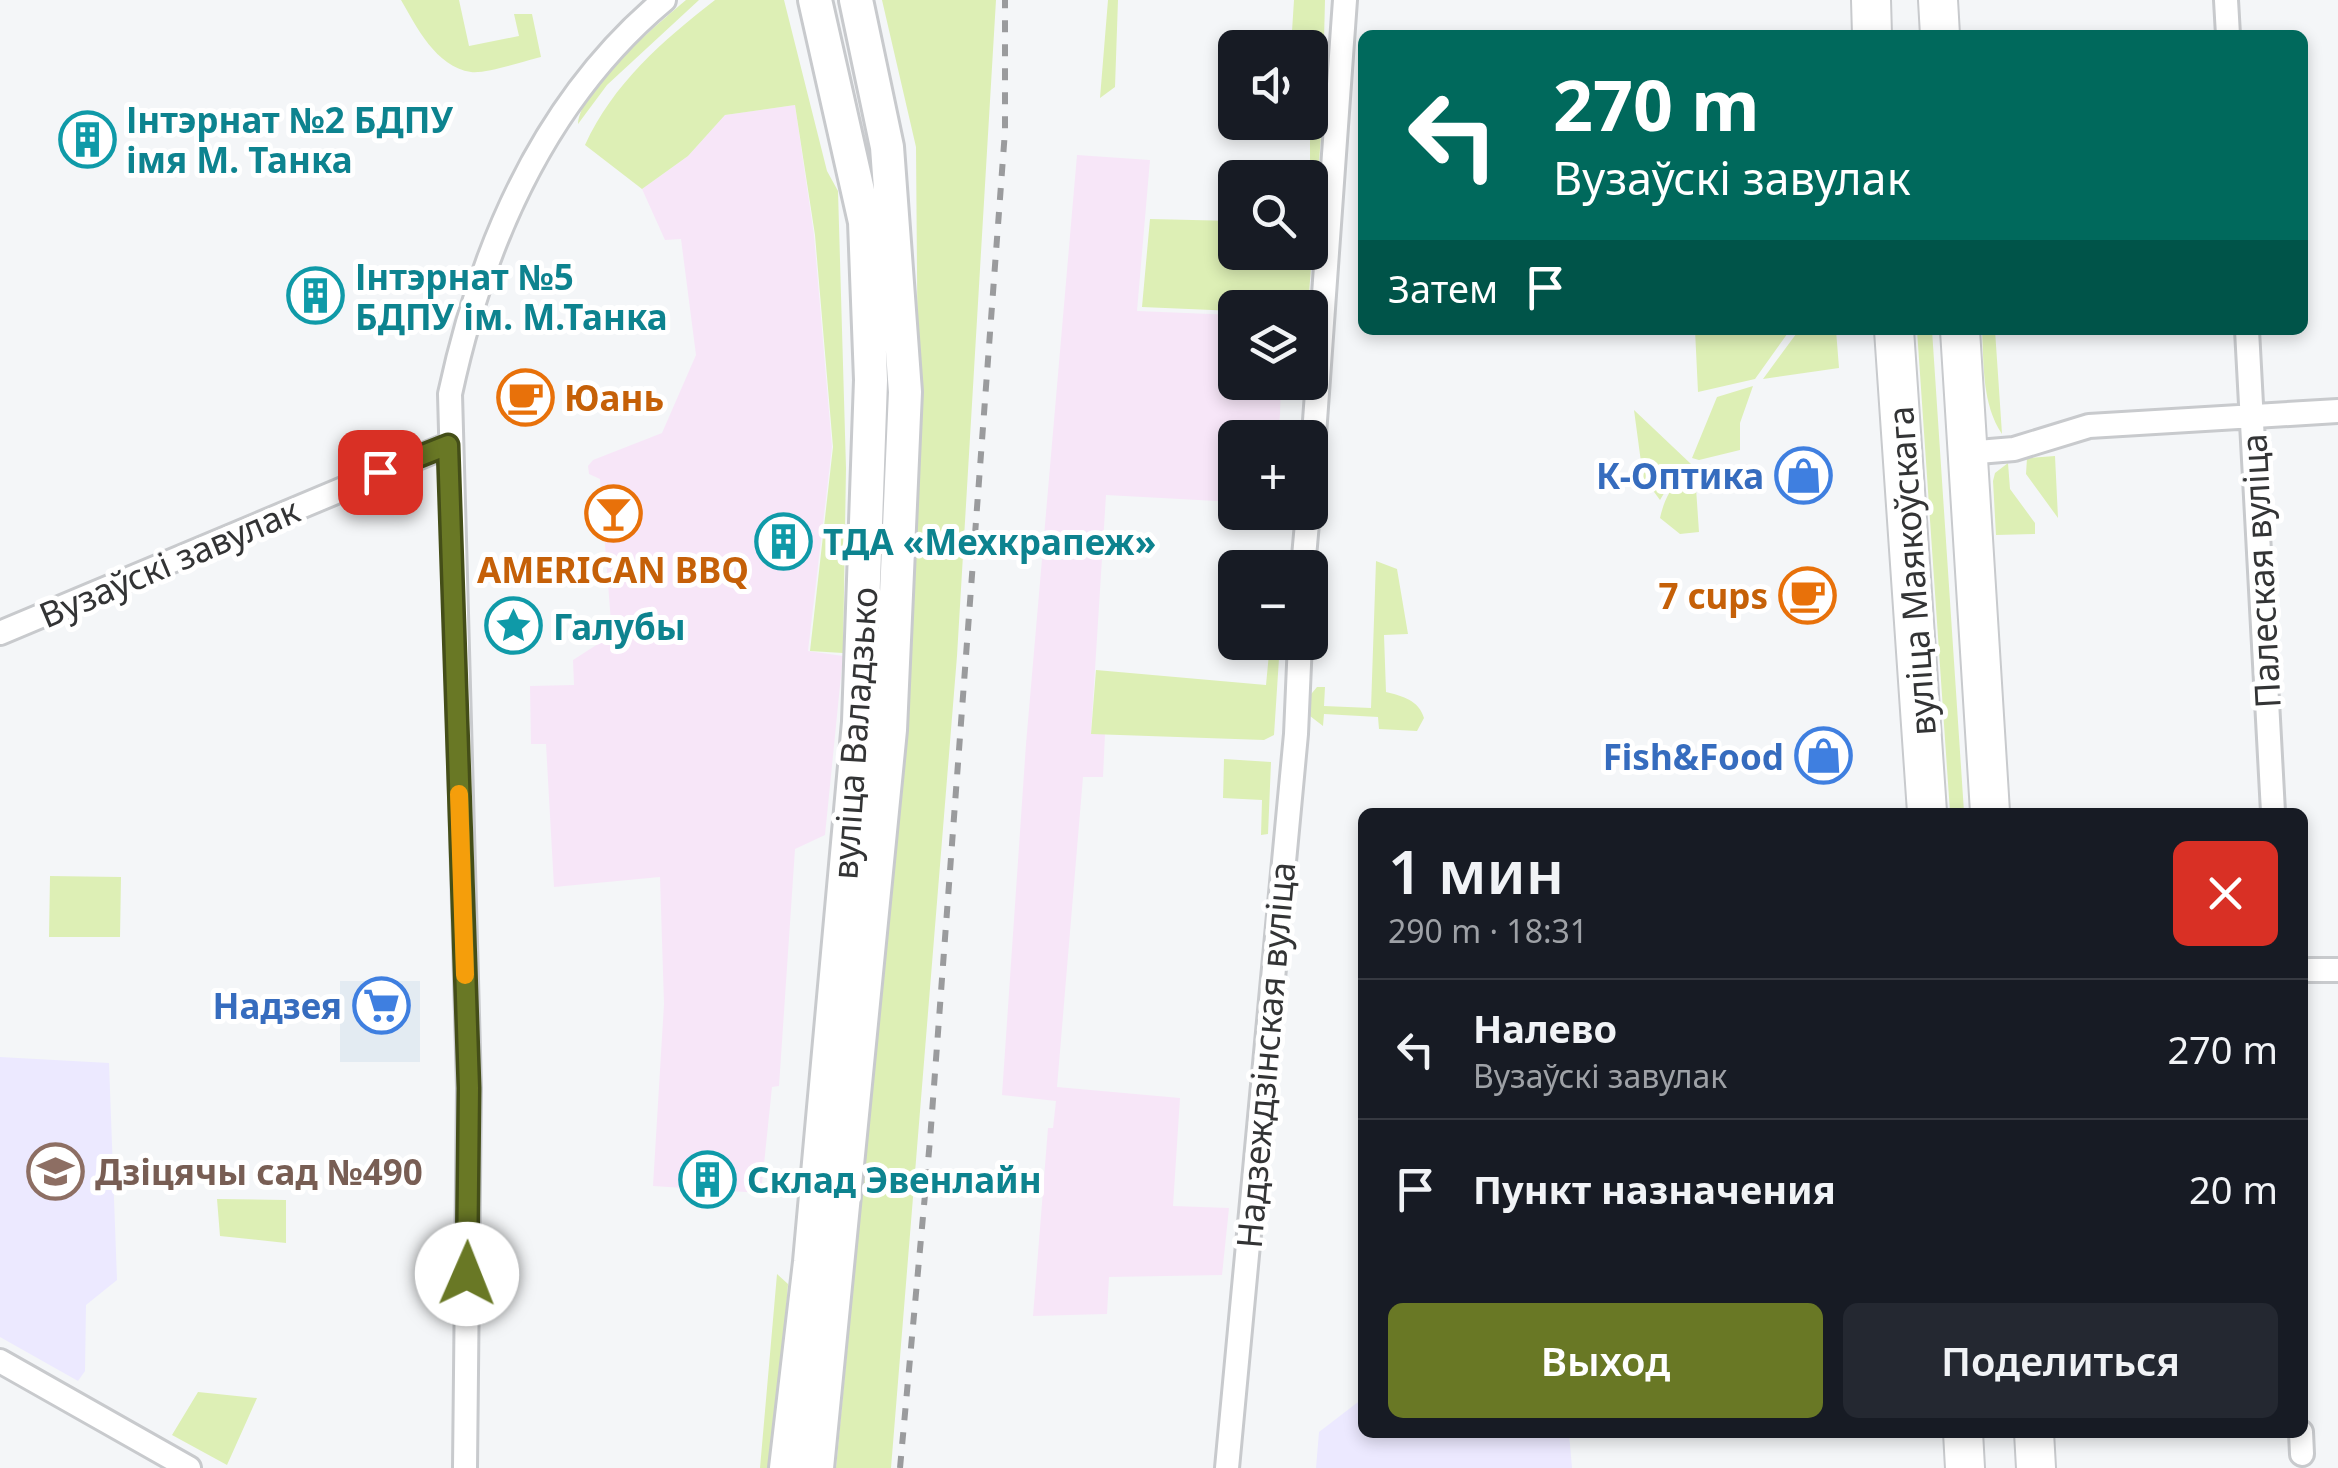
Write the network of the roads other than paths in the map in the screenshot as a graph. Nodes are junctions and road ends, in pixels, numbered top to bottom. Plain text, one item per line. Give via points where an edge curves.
1 (664, 0) edge
2 (815, 0) edge
3 (856, 0) edge
4 (1344, 0) edge
5 (1871, 0) edge
6 (1938, 0) edge
7 (2226, 0) edge
8 (1872, 30) edge
9 (1940, 30) edge
10 (2228, 30) edge
11 (1894, 335) edge
12 (1960, 335) edge
13 (2246, 335) edge
14 (2338, 411) edge
15 (2252, 414) junction
16 (1315, 420) edge
17 (448, 445) junction
18 (1966, 453) junction
19 (0, 633) edge
20 (1299, 660) edge
21 (1927, 808) edge
22 (1990, 808) edge
23 (2273, 808) edge
24 (2308, 970) edge
25 (2338, 970) edge
26 (0, 1361) edge
27 (1964, 1438) edge
28 (2034, 1438) edge
29 (189, 1468) edge
30 (465, 1468) edge
31 (786, 1468) edge
32 (817, 1468) edge
33 (1227, 1468) edge
34 (1965, 1468) edge
35 (2036, 1468) edge

1 - 17 street via 577,93 495,235 472,297 450,394
2 - 31 main road, вуліца Валадзько via 865,222 871,380 859,722
3 - 32 main road, вуліца Валадзько via 888,147 905,392 890,730
4 - 16 street
5 - 8 main road
6 - 9 main road
7 - 10 street
11 - 21 main road, вуліца Маякоўскага
12 - 18 main road, вуліца Маякоўскага
13 - 15 street, Палеская вуліца
14 - 15 street
15 - 18 street via 2089,426 2014,450
15 - 23 street, Палеская вуліца
17 - 19 street, Вузаўскі завулак
17 - 30 street via 469,1088
18 - 22 main road, вуліца Маякоўскага
20 - 33 street, Надзеждзінская вуліца
24 - 25 street
26 - 29 street
27 - 34 main road
28 - 35 main road

